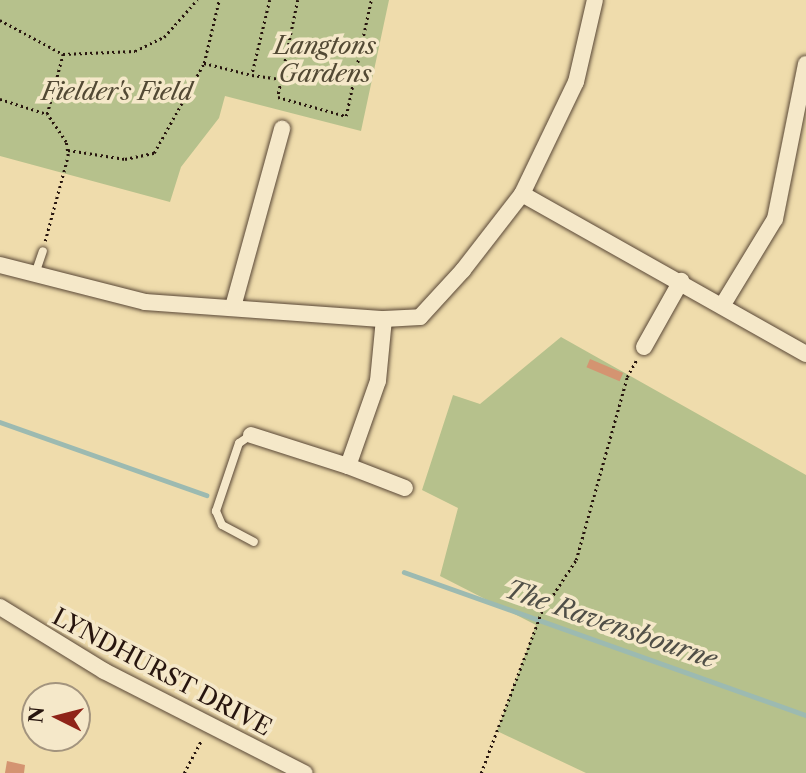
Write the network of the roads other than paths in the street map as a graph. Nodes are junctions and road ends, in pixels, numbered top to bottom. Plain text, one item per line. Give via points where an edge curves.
1 (596, 0) edge
2 (806, 64) edge
3 (282, 129) dead end
4 (522, 194) junction
5 (43, 251) road end
6 (0, 265) edge
7 (35, 274) junction
8 (681, 281) junction
9 (722, 306) junction
10 (233, 307) junction
11 (384, 318) junction
12 (644, 347) road end
13 (806, 354) edge
14 (251, 435) joint
15 (348, 466) junction
16 (405, 488) dead end
17 (254, 542) dead end
18 (0, 607) edge
19 (304, 773) edge

1 - 4 street via 576,82
2 - 9 street via 775,219
3 - 10 street
4 - 8 street
4 - 11 street via 429,309 420,317
5 - 7 lane
6 - 7 street
7 - 10 street via 145,302
8 - 9 street
8 - 12 street
9 - 13 street
10 - 11 street
11 - 15 street via 378,381
14 - 15 street
14 - 17 lane via 239,443 216,511 222,525
15 - 16 street
18 - 19 street, LYNDHURST DRIVE via 104,671

